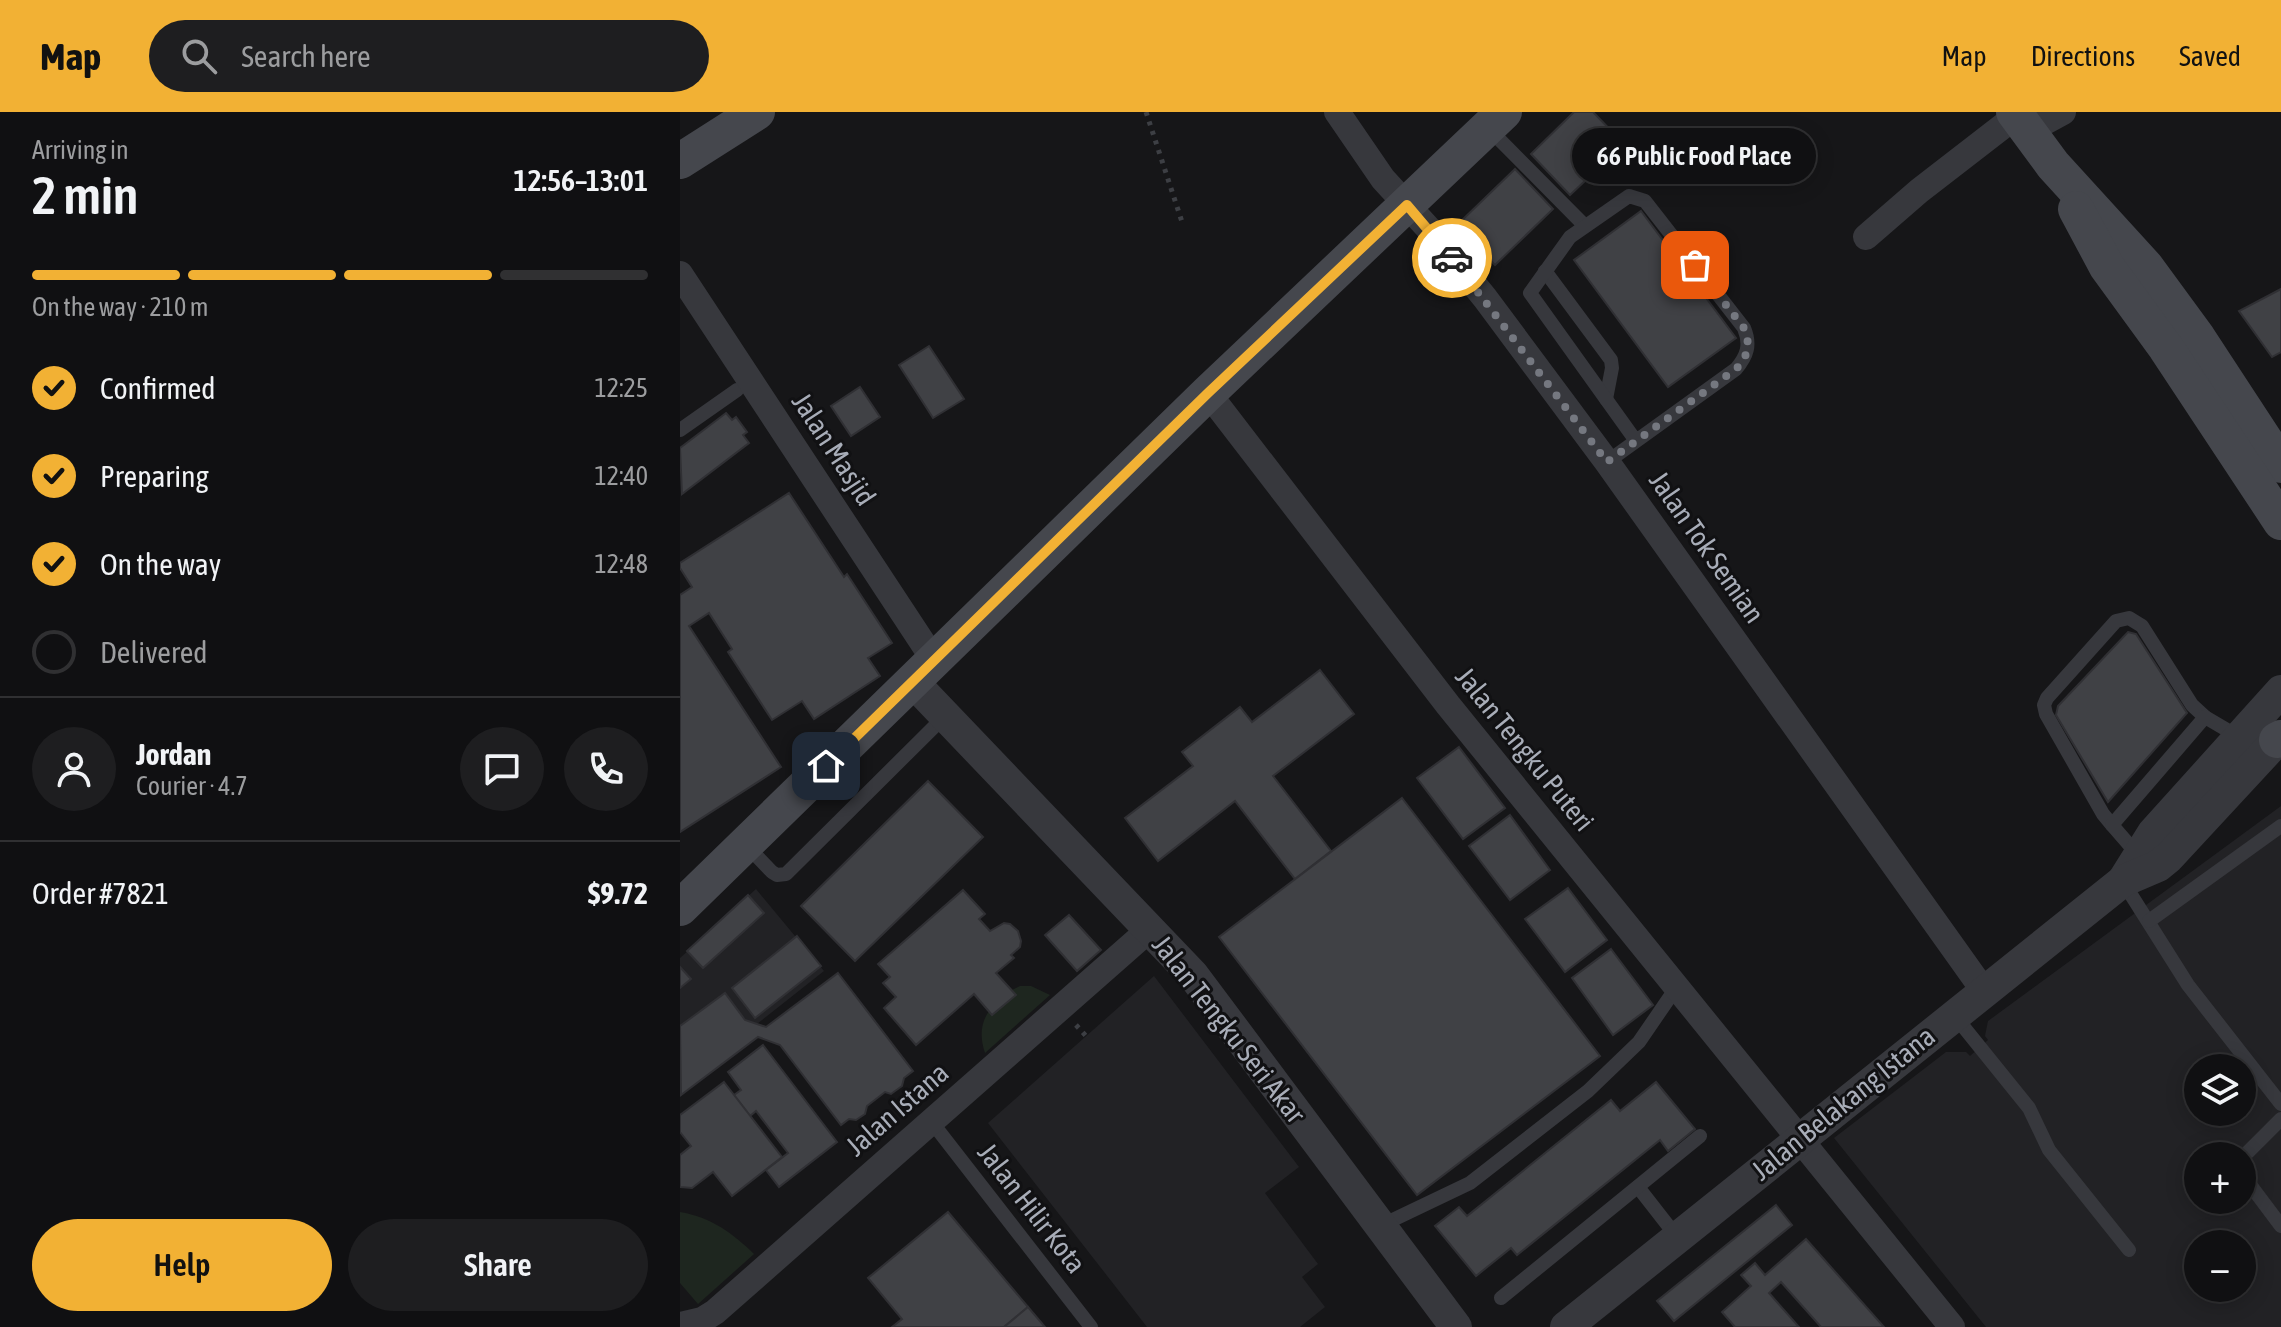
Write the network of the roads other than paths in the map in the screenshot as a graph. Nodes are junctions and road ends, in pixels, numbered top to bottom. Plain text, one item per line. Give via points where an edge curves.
1 (757, 112) edge
2 (1337, 112) edge
3 (2063, 112) edge
4 (1496, 120) edge
5 (2019, 120) edge
6 (680, 161) edge
7 (2053, 165) junction
8 (1407, 205) junction
9 (1585, 226) junction
10 (1866, 237) dead end
11 (1545, 271) junction
12 (680, 274) edge
13 (737, 390) dead end
14 (1208, 393) junction
15 (1606, 399) junction
16 (680, 430) edge
17 (1636, 441) junction
18 (1607, 462) junction
19 (2281, 465) edge
20 (2281, 522) edge
21 (923, 671) junction
22 (2281, 691) edge
23 (945, 716) junction
24 (2205, 717) junction
25 (2239, 737) junction
26 (2280, 738) edge
27 (2112, 825) junction
28 (2281, 826) edge
29 (745, 844) junction
30 (2130, 868) junction
31 (680, 908) edge
32 (2149, 921) junction
33 (1150, 929) junction
34 (1676, 988) junction
35 (1984, 991) junction
36 (1954, 1015) junction
37 (2281, 1104) edge
38 (2281, 1119) edge
39 (931, 1121) junction
40 (1700, 1136) dead end
41 (1798, 1140) junction
42 (2256, 1144) edge
43 (1638, 1187) junction
44 (2256, 1193) edge
45 (1380, 1226) junction
46 (2281, 1226) edge
47 (1677, 1237) junction
48 (2129, 1250) dead end
49 (1501, 1298) dead end
50 (680, 1325) edge
51 (1091, 1327) edge
52 (1456, 1327) edge
53 (1566, 1327) edge
54 (1952, 1327) edge

1 - 6 main road
2 - 8 street, Jalan Tok Semian
3 - 5 street
4 - 8 main road
4 - 9 lane
5 - 7 main road
5 - 10 street
7 - 19 main road via 2146,267
7 - 20 main road via 2107,267
8 - 14 main road
8 - 18 street, Jalan Tok Semian via 1485,298
9 - 11 lane
9 - 17 lane via 1623,199 1640,198 1748,339 1744,360 1736,369
11 - 15 lane via 1611,360
11 - 15 lane via 1530,293
12 - 21 street, Jalan Masjid
13 - 16 lane
14 - 21 main road
14 - 34 street, Jalan Tengku Puteri via 1448,705
15 - 17 lane
17 - 18 lane
18 - 35 street, Jalan Tok Semian
21 - 23 street, Jalan Tengku Seri Akar
21 - 29 main road
22 - 25 street, Jalan Belakang Istana
23 - 29 lane via 786,874 772,872
23 - 33 street, Jalan Tengku Seri Akar
24 - 25 lane
24 - 27 lane
24 - 27 lane via 2142,626 2129,618 2116,621 2047,698 2046,714
25 - 30 street, Jalan Belakang Istana via 2153,833
26 - 30 street, Jalan Belakang Istana via 2169,857 2158,866
27 - 30 lane
28 - 32 lane
29 - 31 main road
30 - 32 lane
30 - 35 street, Jalan Belakang Istana
32 - 37 lane via 2188,985
33 - 39 street, Jalan Istana
33 - 45 street, Jalan Tengku Seri Akar via 1193,975
34 - 41 street, Jalan Tengku Puteri
34 - 45 lane via 1639,1042 1588,1091 1470,1183
35 - 36 street, Jalan Belakang Istana
36 - 41 street, Jalan Belakang Istana
36 - 48 lane via 2029,1108 2049,1150
38 - 42 lane
39 - 50 street, Jalan Istana via 715,1312
39 - 51 lane, Jalan Hilir Kota
40 - 43 lane
41 - 47 street, Jalan Belakang Istana
41 - 54 street, Jalan Tengku Puteri
43 - 47 lane
43 - 49 lane
44 - 46 lane
45 - 52 street, Jalan Tengku Seri Akar
47 - 53 street, Jalan Belakang Istana

